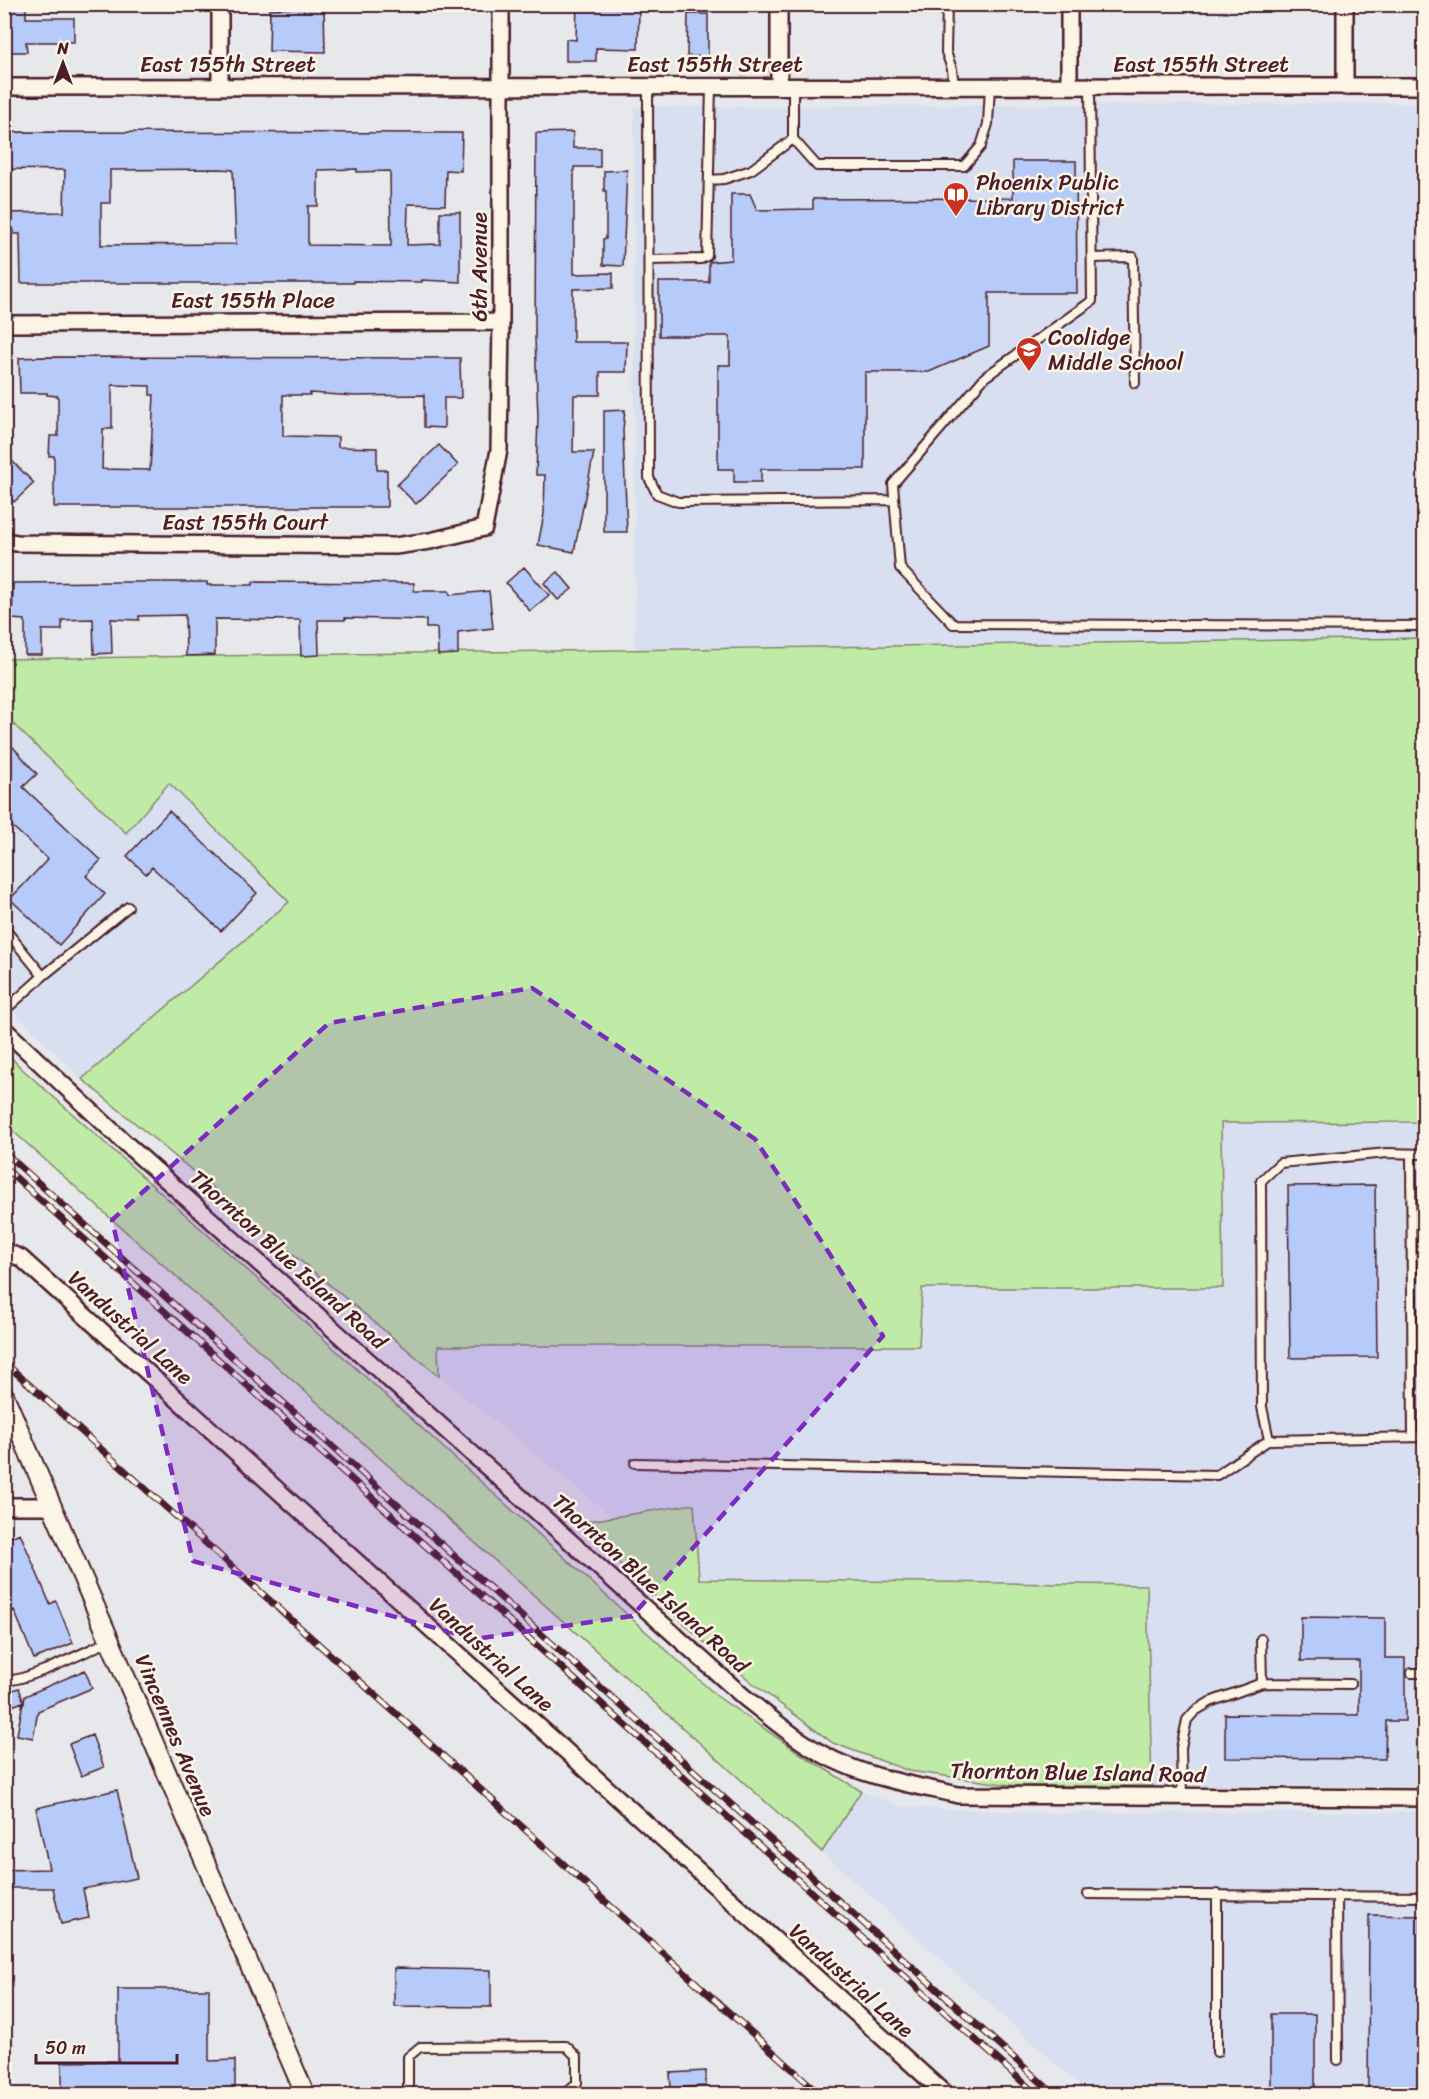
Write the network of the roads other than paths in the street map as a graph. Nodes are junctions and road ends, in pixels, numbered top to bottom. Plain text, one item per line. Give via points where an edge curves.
1 (220, 4) edge
2 (501, 4) edge
3 (779, 4) edge
4 (947, 4) edge
5 (1069, 4) edge
6 (1345, 4) edge
7 (220, 86) junction
8 (502, 86) junction
9 (648, 86) junction
10 (711, 86) junction
11 (786, 86) junction
12 (954, 86) junction
13 (990, 86) junction
14 (1069, 86) junction
15 (1090, 86) junction
16 (1425, 86) edge
17 (4, 87) edge
18 (1345, 87) junction
19 (793, 139) junction
20 (710, 180) junction
21 (1092, 258) junction
22 (649, 260) junction
23 (501, 322) junction
24 (4, 324) edge
25 (1134, 383) dead end
26 (894, 500) junction
27 (484, 528) joint
28 (4, 541) edge
29 (1425, 626) edge
30 (128, 907) dead end
31 (4, 928) edge
32 (42, 976) junction
33 (4, 1011) edge
34 (4, 1029) edge
35 (1411, 1154) junction
36 (1425, 1154) edge
37 (4, 1251) edge
38 (4, 1395) edge
39 (1413, 1437) junction
40 (1425, 1437) edge
41 (1269, 1440) junction
42 (635, 1463) dead end
43 (4, 1506) edge
44 (51, 1506) junction
45 (109, 1640) junction
46 (1261, 1640) dead end
47 (1411, 1673) dead end
48 (1425, 1673) edge
49 (4, 1680) edge
50 (1262, 1683) junction
51 (1351, 1684) dead end
52 (1182, 1797) junction
53 (1425, 1798) edge
54 (1089, 1894) dead end
55 (1217, 1894) junction
56 (1337, 1895) junction
57 (1425, 1897) edge
58 (1217, 2052) dead end
59 (1338, 2060) dead end
60 (304, 2094) edge
61 (408, 2094) edge
62 (463, 2094) edge
63 (945, 2094) edge

1 - 7 street
2 - 8 street, 6th Avenue
3 - 11 street
4 - 12 lane via 946,52
5 - 14 street
6 - 18 street
7 - 8 street, East 155th Street
7 - 17 street, East 155th Street
8 - 9 street, East 155th Street
8 - 23 street, 6th Avenue
9 - 10 street, East 155th Street
9 - 22 lane
10 - 11 street, East 155th Street
10 - 20 lane
11 - 12 street, East 155th Street
11 - 19 lane
12 - 13 street, East 155th Street
13 - 14 street, East 155th Street
13 - 19 lane via 988,124 981,146 964,166 817,166
14 - 15 street, East 155th Street
15 - 18 street, East 155th Street
15 - 21 lane
16 - 18 street, East 155th Street
19 - 20 lane via 751,170
20 - 22 lane via 707,256
21 - 25 lane via 1133,257
21 - 26 lane via 1092,301 985,377 893,484
22 - 26 lane via 649,478 657,494 678,502
23 - 24 street, East 155th Place
23 - 27 street, 6th Avenue via 499,450
26 - 29 lane via 900,568 953,624
27 - 28 street, East 155th Court via 395,546
30 - 32 lane
31 - 32 lane
32 - 33 lane
34 - 52 street, Thornton Blue Island Road via 124,1142 744,1697 799,1740 841,1764 885,1779 958,1795
35 - 36 lane
35 - 39 lane
35 - 41 lane via 1280,1163 1261,1181 1262,1407
37 - 63 street, Vandustrial Lane via 21,1258
38 - 44 street, Vincennes Avenue
39 - 40 lane
39 - 41 lane
41 - 42 lane via 1217,1475
43 - 44 street
44 - 45 street, Vincennes Avenue
45 - 49 lane via 25,1677
45 - 60 street, Vincennes Avenue
46 - 50 lane
47 - 48 lane
50 - 51 lane
50 - 52 lane via 1210,1702 1187,1720 1181,1748
52 - 53 street, Thornton Blue Island Road
54 - 55 lane
55 - 56 lane
55 - 58 lane
56 - 57 lane
56 - 59 lane
61 - 62 lane via 408,2058 420,2047 566,2046 577,2057 577,2083 565,2094

